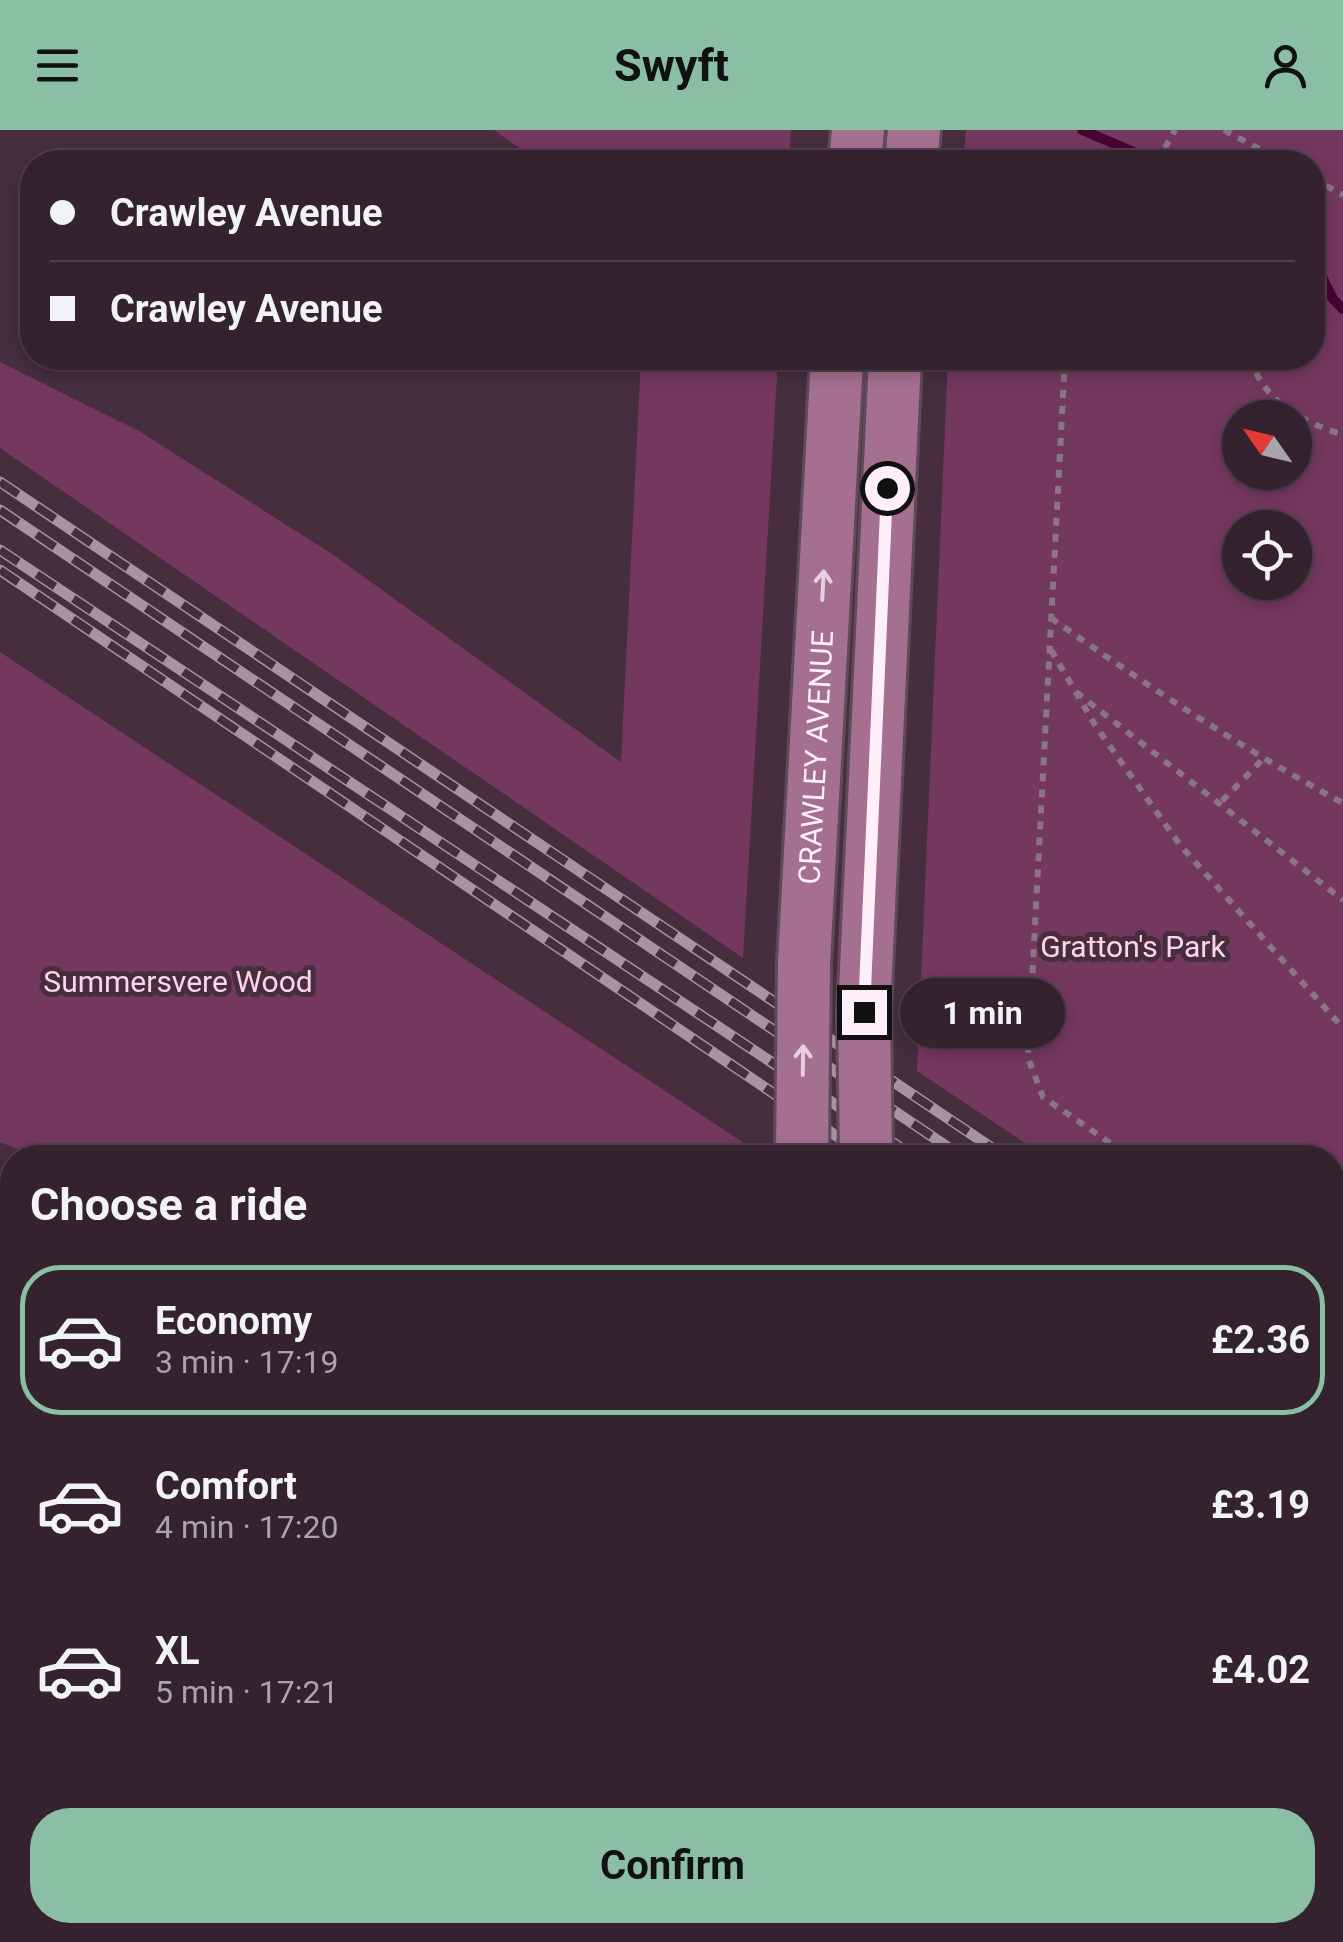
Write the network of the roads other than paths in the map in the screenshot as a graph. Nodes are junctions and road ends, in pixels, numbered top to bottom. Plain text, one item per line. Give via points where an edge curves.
1 (836, 370) edge
2 (893, 370) edge
3 (802, 1145) edge
4 (866, 1145) edge

3 -> 1 main road, CRAWLEY AVENUE, bridge via 804,962
2 - 4 main road, CRAWLEY AVENUE, bridge via 864,1012

